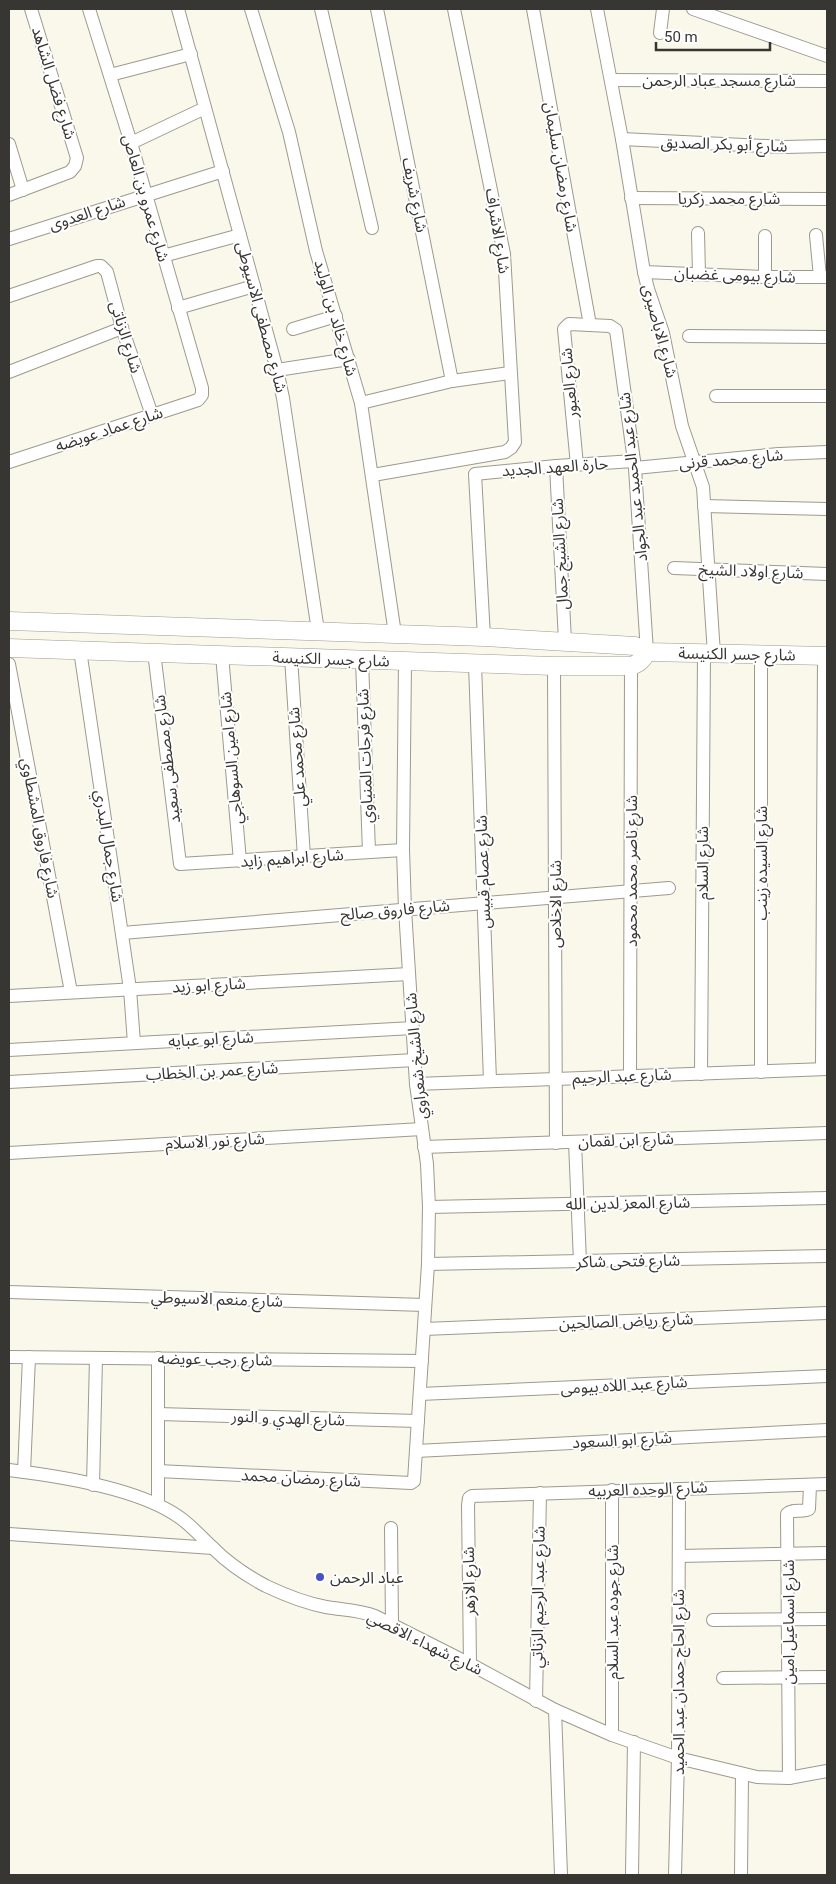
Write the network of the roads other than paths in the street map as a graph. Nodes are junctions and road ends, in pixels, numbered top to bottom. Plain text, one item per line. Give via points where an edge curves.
1 (31, 9) edge
2 (90, 9) edge
3 (178, 9) edge
4 (251, 9) edge
5 (321, 9) edge
6 (377, 9) edge
7 (454, 9) edge
8 (533, 9) edge
9 (598, 9) edge
10 (663, 9) edge
11 (693, 9) edge
12 (660, 33) dead end
13 (192, 54) junction
14 (827, 56) edge
15 (110, 76) junction
16 (611, 80) junction
17 (827, 81) edge
18 (205, 108) junction
19 (622, 139) junction
20 (130, 143) junction
21 (9, 144) edge
22 (827, 146) edge
23 (223, 170) junction
24 (23, 190) junction
25 (145, 194) junction
26 (9, 195) edge
27 (631, 198) junction
28 (827, 199) edge
29 (372, 228) dead end
30 (698, 233) dead end
31 (240, 235) junction
32 (816, 235) dead end
33 (764, 236) dead end
34 (9, 239) edge
35 (163, 256) junction
36 (644, 272) junction
37 (699, 274) junction
38 (764, 277) junction
39 (824, 277) edge
40 (254, 286) junction
41 (9, 296) edge
42 (178, 308) junction
43 (336, 316) junction
44 (590, 325) junction
45 (122, 328) junction
46 (293, 329) dead end
47 (689, 336) dead end
48 (827, 336) edge
49 (349, 359) junction
50 (277, 370) junction
51 (9, 372) edge
52 (510, 373) junction
53 (452, 381) junction
54 (202, 388) joint
55 (716, 396) dead end
56 (827, 396) edge
57 (361, 403) junction
58 (152, 415) junction
59 (827, 452) edge
60 (9, 462) edge
61 (696, 463) junction
62 (577, 465) junction
63 (635, 465) junction
64 (556, 466) junction
65 (373, 475) junction
66 (704, 506) junction
67 (827, 509) edge
68 (674, 568) dead end
69 (708, 569) junction
70 (827, 574) edge
71 (9, 621) edge
72 (318, 631) junction
73 (395, 634) junction
74 (484, 637) junction
75 (565, 642) junction
76 (9, 648) edge
77 (80, 650) junction
78 (154, 652) junction
79 (647, 652) junction
80 (709, 654) junction
81 (222, 655) junction
82 (761, 655) junction
83 (826, 656) edge
84 (290, 657) junction
85 (362, 660) junction
86 (406, 661) junction
87 (9, 664) edge
88 (476, 664) junction
89 (554, 666) junction
90 (632, 666) junction
91 (825, 740) edge
92 (825, 793) edge
93 (825, 847) edge
94 (403, 850) junction
95 (369, 852) junction
96 (304, 857) junction
97 (240, 861) junction
98 (180, 864) joint
99 (668, 888) dead end
100 (631, 891) junction
101 (555, 897) junction
102 (484, 903) junction
103 (825, 903) edge
104 (406, 909) junction
105 (122, 933) junction
106 (825, 961) edge
107 (410, 974) junction
108 (130, 989) junction
109 (71, 992) junction
110 (9, 996) edge
111 (825, 1012) edge
112 (413, 1028) junction
113 (134, 1043) junction
114 (9, 1050) edge
115 (415, 1060) junction
116 (824, 1069) edge
117 (760, 1072) junction
118 (701, 1074) junction
119 (630, 1076) junction
120 (556, 1079) junction
121 (490, 1081) junction
122 (9, 1082) edge
123 (416, 1084) junction
124 (422, 1129) junction
125 (827, 1133) edge
126 (556, 1142) junction
127 (575, 1142) junction
128 (424, 1147) junction
129 (9, 1152) edge
130 (827, 1198) edge
131 (576, 1204) junction
132 (429, 1207) junction
133 (827, 1256) edge
134 (580, 1262) junction
135 (428, 1264) junction
136 (9, 1292) edge
137 (425, 1305) junction
138 (827, 1313) edge
139 (424, 1329) junction
140 (9, 1357) edge
141 (29, 1357) junction
142 (96, 1358) junction
143 (158, 1358) junction
144 (422, 1361) junction
145 (827, 1376) edge
146 (420, 1394) junction
147 (158, 1414) junction
148 (418, 1421) junction
149 (827, 1430) edge
150 (416, 1451) junction
151 (9, 1470) edge
152 (158, 1470) junction
153 (24, 1472) junction
154 (827, 1484) edge
155 (93, 1485) junction
156 (810, 1485) junction
157 (679, 1488) junction
158 (612, 1490) junction
159 (540, 1493) junction
160 (469, 1498) joint
161 (158, 1504) junction
162 (391, 1528) dead end
163 (9, 1534) edge
164 (213, 1548) junction
165 (827, 1553) edge
166 (788, 1554) junction
167 (679, 1556) junction
168 (788, 1619) junction
169 (827, 1619) edge
170 (713, 1620) dead end
171 (392, 1625) junction
172 (470, 1664) junction
173 (788, 1677) junction
174 (827, 1677) edge
175 (723, 1678) dead end
176 (536, 1701) junction
177 (555, 1710) junction
178 (612, 1735) junction
179 (634, 1742) junction
180 (678, 1758) junction
181 (827, 1771) edge
182 (742, 1775) junction
183 (789, 1778) junction
184 (561, 1875) edge
185 (632, 1875) edge
186 (675, 1875) edge
187 (741, 1875) edge

1 - 24 street, شارع فضل الشاهد via 77,158 70,172
2 - 15 street, شارع عمرو بن العاص
3 - 13 street, شارع مصطفى الاسيوطى
4 - 43 street, شارع خالد بن الوليد via 288,132 316,251
5 - 29 street
6 - 53 street, شارع شريف
7 - 52 street, شارع الاشراف via 504,254
8 - 44 street, شارع رمضان سليمان
9 - 16 street, شارع الاباصيرى
10 - 12 street
11 - 14 street
13 - 15 street
13 - 18 street, شارع مصطفى الاسيوطى
15 - 20 street, شارع عمرو بن العاص
16 - 17 street, شارع مسجد عباد الرحمن
16 - 19 street, شارع الاباصيرى
18 - 20 street
18 - 23 street, شارع مصطفى الاسيوطى
19 - 22 street, شارع أبو بكر الصديق
19 - 27 street, شارع الاباصيرى
20 - 25 street, شارع عمرو بن العاص
21 - 24 street
23 - 25 street, شارع العدوى
23 - 31 street, شارع مصطفى الاسيوطى
24 - 26 street
25 - 34 street, شارع العدوى
25 - 35 street, شارع عمرو بن العاص
27 - 28 street, شارع محمد زكريا
27 - 36 street, شارع الاباصيرى
30 - 37 street
31 - 35 street
31 - 40 street, شارع مصطفى الاسيوطى
32 - 39 street
33 - 38 street
35 - 42 street, شارع عمرو بن العاص
36 - 37 street, شارع بيومى غضبان
36 - 61 street, شارع الاباصيرى via 664,333 682,426
37 - 38 street, شارع بيومى غضبان
38 - 39 street, شارع بيومى غضبان
40 - 42 street
40 - 50 street, شارع مصطفى الاسيوطى
41 - 45 street, شارع الزناتى via 101,266 107,272
42 - 54 street, شارع عمرو بن العاص
43 - 46 street
43 - 49 street, شارع خالد بن الوليد
44 - 62 street, شارع العبور via 570,324 564,329
44 - 63 street, شارع عبد الحميد عبد الجواد via 610,326 616,330
45 - 51 street
45 - 58 street, شارع الزناتى
47 - 48 street
49 - 50 street
49 - 57 street, شارع خالد بن الوليد
50 - 72 street, شارع مصطفى الاسيوطى
52 - 53 street
52 - 65 street, شارع الاشراف via 515,442 511,448 505,452
53 - 57 street
54 - 58 street, شارع عماد عويضه via 198,400
55 - 56 street
57 - 65 street, شارع خالد بن الوليد
58 - 60 street, شارع عماد عويضه
59 - 61 street, شارع محمد قرنى
61 - 63 street, شارع محمد قرنى
61 - 66 street, شارع الاباصيرى
62 - 63 street, حارة العهد الجديد
62 - 64 street, حارة العهد الجديد
63 - 79 street, شارع عبد الحميد عبد الجواد
64 - 74 street, حارة العهد الجديد via 476,473
64 - 75 street, شارع الشيخ جمال
65 - 73 street, شارع خالد بن الوليد
66 - 67 street
66 - 69 street, شارع الاباصيرى
68 - 69 street, شارع اولاد الشيخ
69 - 70 street, شارع اولاد الشيخ
69 - 80 street, شارع الاباصيرى
71 - 72 main road, شارع جسر الكنيسة
72 - 73 main road, شارع جسر الكنيسة
73 - 74 main road, شارع جسر الكنيسة
74 - 75 main road, شارع جسر الكنيسة
75 - 79 main road, شارع جسر الكنيسة via 634,646
76 - 77 main road, شارع جسر الكنيسة
77 - 78 main road, شارع جسر الكنيسة
77 - 105 street, شارع جمال البدري
78 - 81 main road, شارع جسر الكنيسة
78 - 98 street, شارع مصطفى سعيد
79 - 80 main road, شارع جسر الكنيسة
79 - 90 main road
80 - 82 main road, شارع جسر الكنيسة
80 - 118 street, شارع السلام
81 - 84 main road, شارع جسر الكنيسة
81 - 97 street, شارع امين السوهاجي
82 - 83 main road, شارع جسر الكنيسة
82 - 117 street, شارع السيده زينب
83 - 91 street
84 - 85 main road, شارع جسر الكنيسة
84 - 96 street, شارع محمد علي
85 - 86 main road, شارع جسر الكنيسة
85 - 95 street, شارع فرحات المنياوي
86 - 88 main road, شارع جسر الكنيسة
86 - 94 street, شارع الشيخ شعراوي
87 - 109 street, شارع فاروق المشطاوي
88 - 89 main road, شارع جسر الكنيسة
88 - 102 street, شارع عصام قبيس
89 - 90 main road, شارع جسر الكنيسة
89 - 101 street, شارع الاخلاص
90 - 100 street, شارع ناصر محمد محمود
91 - 92 street
92 - 93 street
93 - 103 street
94 - 95 street, شارع ابراهيم زايد
94 - 104 street, شارع الشيخ شعراوي
95 - 96 street, شارع ابراهيم زايد
96 - 97 street, شارع ابراهيم زايد
97 - 98 street, شارع ابراهيم زايد
99 - 100 street, شارع فاروق صالح
100 - 101 street, شارع فاروق صالح
100 - 119 street, شارع ناصر محمد محمود
101 - 102 street, شارع فاروق صالح
101 - 120 street, شارع الاخلاص
102 - 104 street, شارع فاروق صالح
102 - 121 street, شارع عصام قبيس
103 - 106 street
104 - 105 street, شارع فاروق صالح
104 - 107 street, شارع الشيخ شعراوي
105 - 108 street, شارع جمال البدري
106 - 111 street
107 - 108 street, شارع ابو زيد
107 - 112 street, شارع الشيخ شعراوي
108 - 109 street, شارع ابو زيد
108 - 113 street, شارع جمال البدري
109 - 110 street, شارع ابو زيد
111 - 116 street
112 - 113 street, شارع ابو عبايه
112 - 115 street, شارع الشيخ شعراوي
113 - 114 street, شارع ابو عبايه
115 - 122 street, شارع عمر بن الخطاب
115 - 123 street, شارع الشيخ شعراوي
116 - 117 street, شارع عبد الرحيم
117 - 118 street, شارع عبد الرحيم
118 - 119 street, شارع عبد الرحيم
119 - 120 street, شارع عبد الرحيم
120 - 121 street, شارع عبد الرحيم
120 - 126 street, شارع الاخلاص
121 - 123 street, شارع عبد الرحيم
123 - 124 street, شارع الشيخ شعراوي
124 - 128 street, شارع الشيخ شعراوي
124 - 129 street, شارع نور الاسلام
125 - 127 street, شارع ابن لقمان
126 - 127 street, شارع ابن لقمان
126 - 128 street, شارع ابن لقمان
127 - 131 street
128 - 132 street, شارع الشيخ شعراوي
130 - 131 street, شارع المعز لدين الله
131 - 132 street, شارع المعز لدين الله
131 - 134 street
132 - 135 street, شارع الشيخ شعراوي
133 - 134 street, شارع فتحى شاكر
134 - 135 street, شارع فتحى شاكر
135 - 137 street, شارع الشيخ شعراوي
136 - 137 street, شارع منعم الاسيوطي
137 - 139 street, شارع الشيخ شعراوي
138 - 139 street, شارع رياض الصالحين
139 - 144 street, شارع الشيخ شعراوي
140 - 141 street, شارع رجب عويضه
141 - 142 street, شارع رجب عويضه
141 - 153 street
142 - 143 street, شارع رجب عويضه
142 - 155 street
143 - 144 street, شارع رجب عويضه
143 - 147 street
144 - 146 street, شارع الشيخ شعراوي
145 - 146 street, شارع عبد اللاه بيومى
146 - 148 street, شارع الشيخ شعراوي
147 - 148 street, شارع الهدي و النور
147 - 152 street
148 - 150 street, شارع الشيخ شعراوي
149 - 150 street, شارع ابو السعود
150 - 152 street, شارع رمضان محمد via 411,1483
151 - 153 street, شارع شهداء الاقصي
152 - 161 street
153 - 155 street, شارع شهداء الاقصي
154 - 156 street, شارع الوحده العربيه
155 - 161 street, شارع شهداء الاقصي
156 - 157 street, شارع الوحده العربيه
156 - 166 street, شارع اسماعيل امين via 809,1509 788,1514
157 - 158 street, شارع الوحده العربيه
157 - 167 street, شارع الحاج حمدان عبد الحميد
158 - 159 street, شارع الوحده العربيه
158 - 178 street, شارع جوده عبد السلام
159 - 160 street, شارع الوحده العربيه via 475,1494
159 - 176 street, شارع عبد الرحيم الزناتي
160 - 172 street, شارع الازهر
161 - 164 street, شارع شهداء الاقصي via 193,1528
162 - 171 street
163 - 164 street
164 - 171 street, شارع شهداء الاقصي via 246,1574 284,1594 325,1607 366,1613
165 - 166 street
166 - 167 street
166 - 168 street, شارع اسماعيل امين
167 - 180 street, شارع الحاج حمدان عبد الحميد
168 - 169 street
168 - 170 street
168 - 173 street, شارع اسماعيل امين
171 - 172 street, شارع شهداء الاقصي
172 - 176 street, شارع شهداء الاقصي
173 - 174 street
173 - 175 street
173 - 183 street, شارع اسماعيل امين
176 - 177 street, شارع شهداء الاقصي
177 - 178 street, شارع شهداء الاقصي
177 - 184 street
178 - 179 street, شارع شهداء الاقصي
179 - 180 street, شارع شهداء الاقصي
179 - 185 street
180 - 182 street, شارع شهداء الاقصي
180 - 186 street, شارع الحاج حمدان عبد الحميد
181 - 183 street, شارع شهداء الاقصي
182 - 183 street, شارع شهداء الاقصي
182 - 187 street

